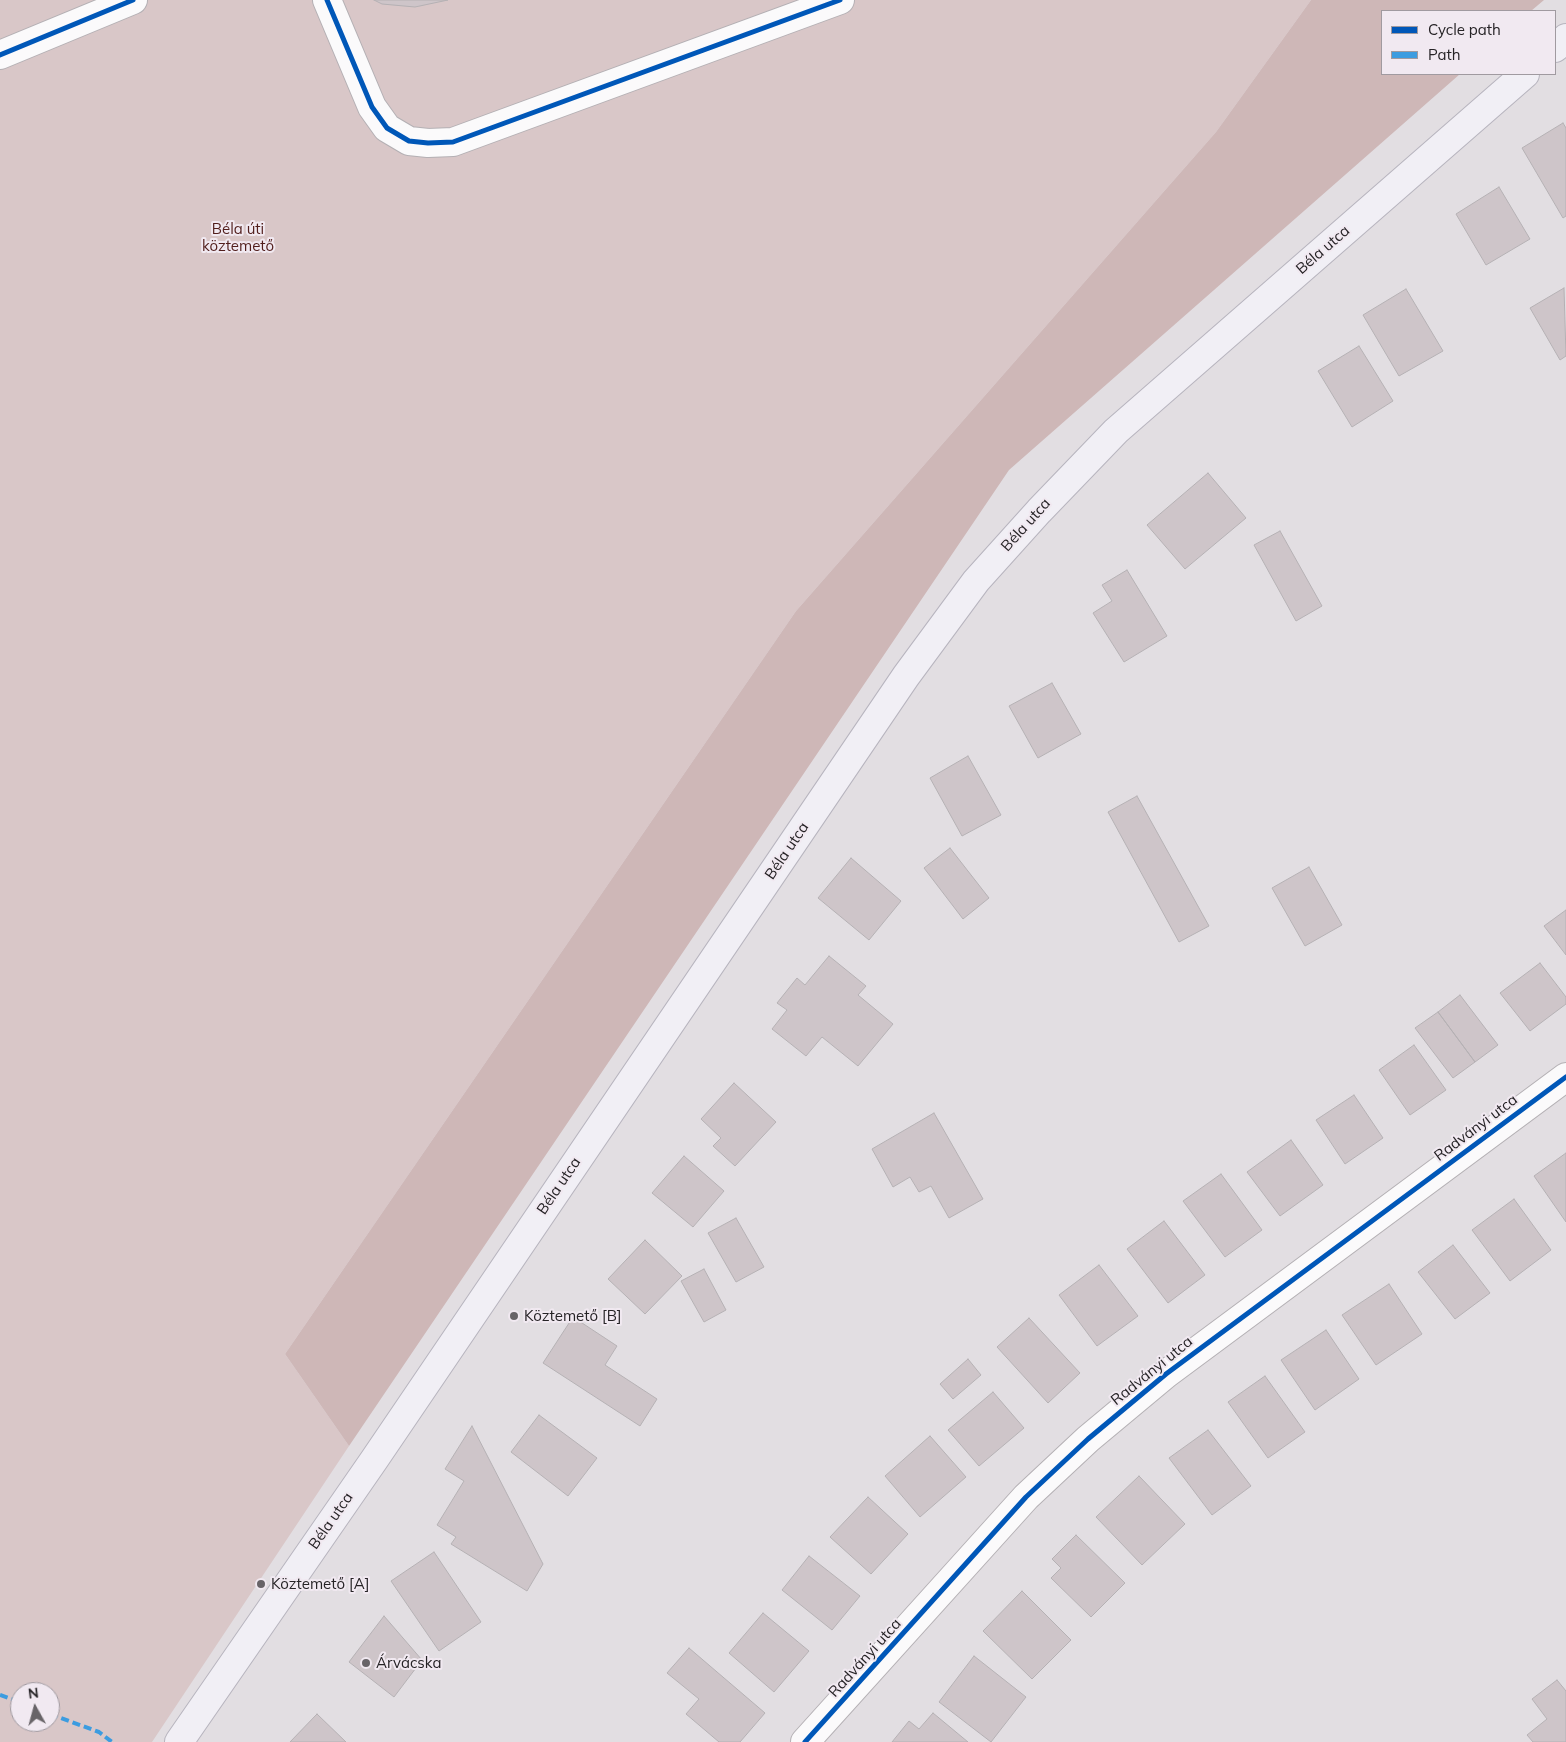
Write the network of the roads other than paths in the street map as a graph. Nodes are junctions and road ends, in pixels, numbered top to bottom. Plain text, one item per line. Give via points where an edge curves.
1 (133, 0) edge
2 (327, 0) edge
3 (840, 0) edge
4 (1566, 38) edge
5 (1556, 47) edge
6 (0, 55) edge
7 (1524, 75) edge
8 (1566, 1077) edge
9 (179, 1742) edge
10 (805, 1742) edge

1 - 6 street
2 - 3 street via 372,107 387,128 409,141 428,143 453,142
4 - 5 main road
7 - 9 main road, Béla utca via 1116,431 976,581 906,676
8 - 10 street, Radványi utca via 1166,1374 1088,1440 1026,1497

